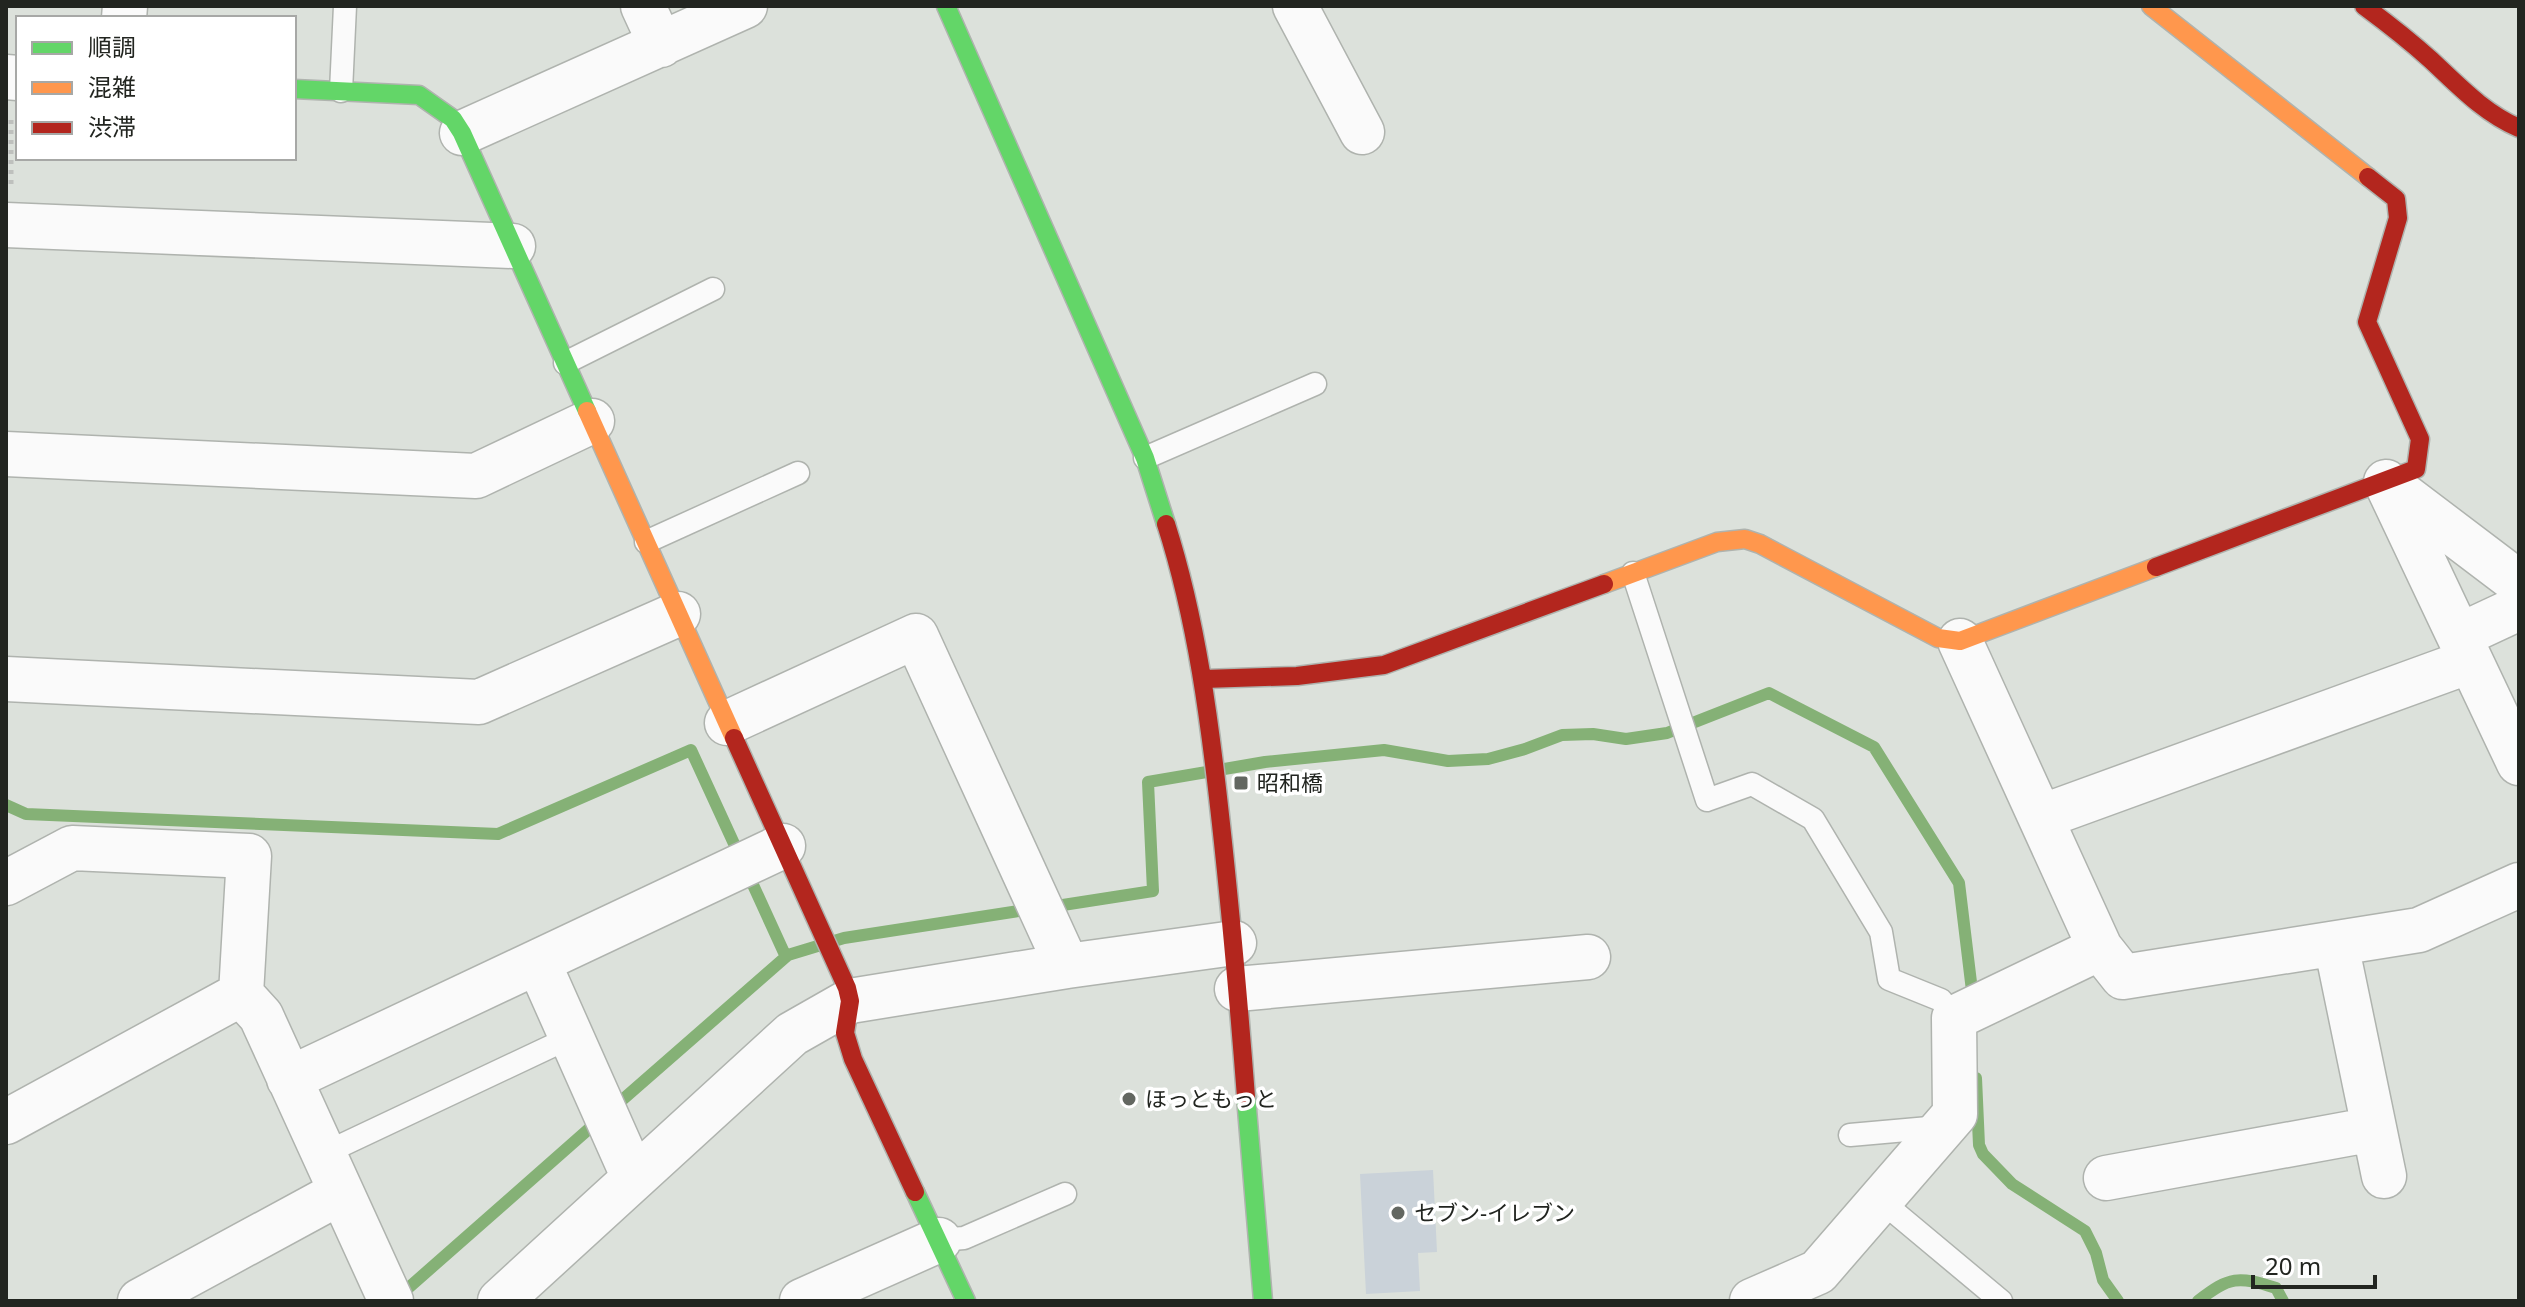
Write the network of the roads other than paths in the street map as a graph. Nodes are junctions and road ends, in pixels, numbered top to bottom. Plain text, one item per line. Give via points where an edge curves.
1 (345, 6) edge
2 (745, 6) edge
3 (946, 6) edge
4 (1295, 6) edge
5 (2151, 6) edge
6 (2364, 6) edge
7 (652, 25) edge
8 (296, 89) edge
9 (341, 91) junction
10 (2519, 128) edge
11 (1362, 132) dead end
12 (462, 133) junction
13 (8, 225) edge
14 (513, 246) junction
15 (713, 289) dead end
16 (565, 363) junction
17 (1315, 384) dead end
18 (592, 421) junction
19 (6, 454) edge
20 (1145, 458) junction
21 (798, 473) dead end
22 (2386, 482) junction
23 (646, 542) junction
24 (1633, 573) junction
25 (2519, 583) edge
26 (2519, 608) edge
27 (678, 614) junction
28 (1960, 641) junction
29 (2464, 649) junction
30 (6, 679) edge
31 (1204, 679) junction
32 (727, 723) junction
33 (2519, 763) edge
34 (2041, 817) junction
35 (783, 846) junction
36 (6, 883) edge
37 (2519, 885) edge
38 (1234, 943) junction
39 (2336, 944) junction
40 (2100, 948) junction
41 (1588, 957) dead end
42 (538, 962) junction
43 (1067, 966) junction
44 (844, 984) junction
45 (1237, 989) junction
46 (241, 994) junction
47 (1970, 1010) junction
48 (571, 1037) junction
49 (289, 1079) junction
50 (6, 1122) edge
51 (1945, 1127) junction
52 (2374, 1129) junction
53 (1850, 1135) dead end
54 (332, 1173) junction
55 (2384, 1176) dead end
56 (634, 1178) junction
57 (2106, 1178) dead end
58 (1065, 1194) dead end
59 (1880, 1200) junction
60 (939, 1240) junction
61 (388, 1294) edge
62 (140, 1301) edge
63 (500, 1301) edge
64 (802, 1301) edge
65 (966, 1301) edge
66 (1263, 1301) edge
67 (1752, 1301) edge
68 (2001, 1301) edge

1 - 9 lane
2 - 7 street
3 - 20 street
4 - 11 street
5 - 22 street via 2396,199 2398,218 2367,322 2420,439 2416,469
6 - 10 street via 2492,114
7 - 12 street
8 - 9 street
9 - 12 street via 419,95 453,119
12 - 14 street
13 - 14 street
14 - 16 street
15 - 16 lane
16 - 18 street
17 - 20 lane
18 - 19 street via 476,476
18 - 23 street
20 - 31 street via 1177,558
21 - 23 lane
22 - 25 street
22 - 28 street
22 - 29 street
23 - 27 street
24 - 28 street via 1717,542 1745,539 1938,638
24 - 31 street via 1384,665 1297,676
24 - 47 lane via 1707,800 1752,784 1813,819 1881,932 1889,979
26 - 29 street
27 - 30 street via 479,702
27 - 32 street
28 - 34 street
29 - 33 street
29 - 34 street
31 - 38 street
32 - 35 street
32 - 43 street via 916,636
34 - 40 street
35 - 42 street
35 - 44 street
36 - 46 street via 72,848 249,856
37 - 39 street via 2419,930
38 - 43 street
38 - 45 street
39 - 40 street via 2123,977
39 - 52 street
40 - 47 street
41 - 45 street
42 - 48 street
42 - 49 street
43 - 44 street
44 - 56 street
44 - 60 street via 845,1033 853,1059
45 - 66 street
46 - 49 street via 261,1016
46 - 50 street
47 - 51 street via 1955,1114
48 - 54 lane
48 - 56 street
49 - 54 street
51 - 53 lane
51 - 59 street
52 - 55 street
52 - 57 street
54 - 61 street
54 - 62 street
56 - 63 street
58 - 60 lane via 964,1238
59 - 67 street via 1818,1272
59 - 68 lane
60 - 64 street
60 - 65 street

